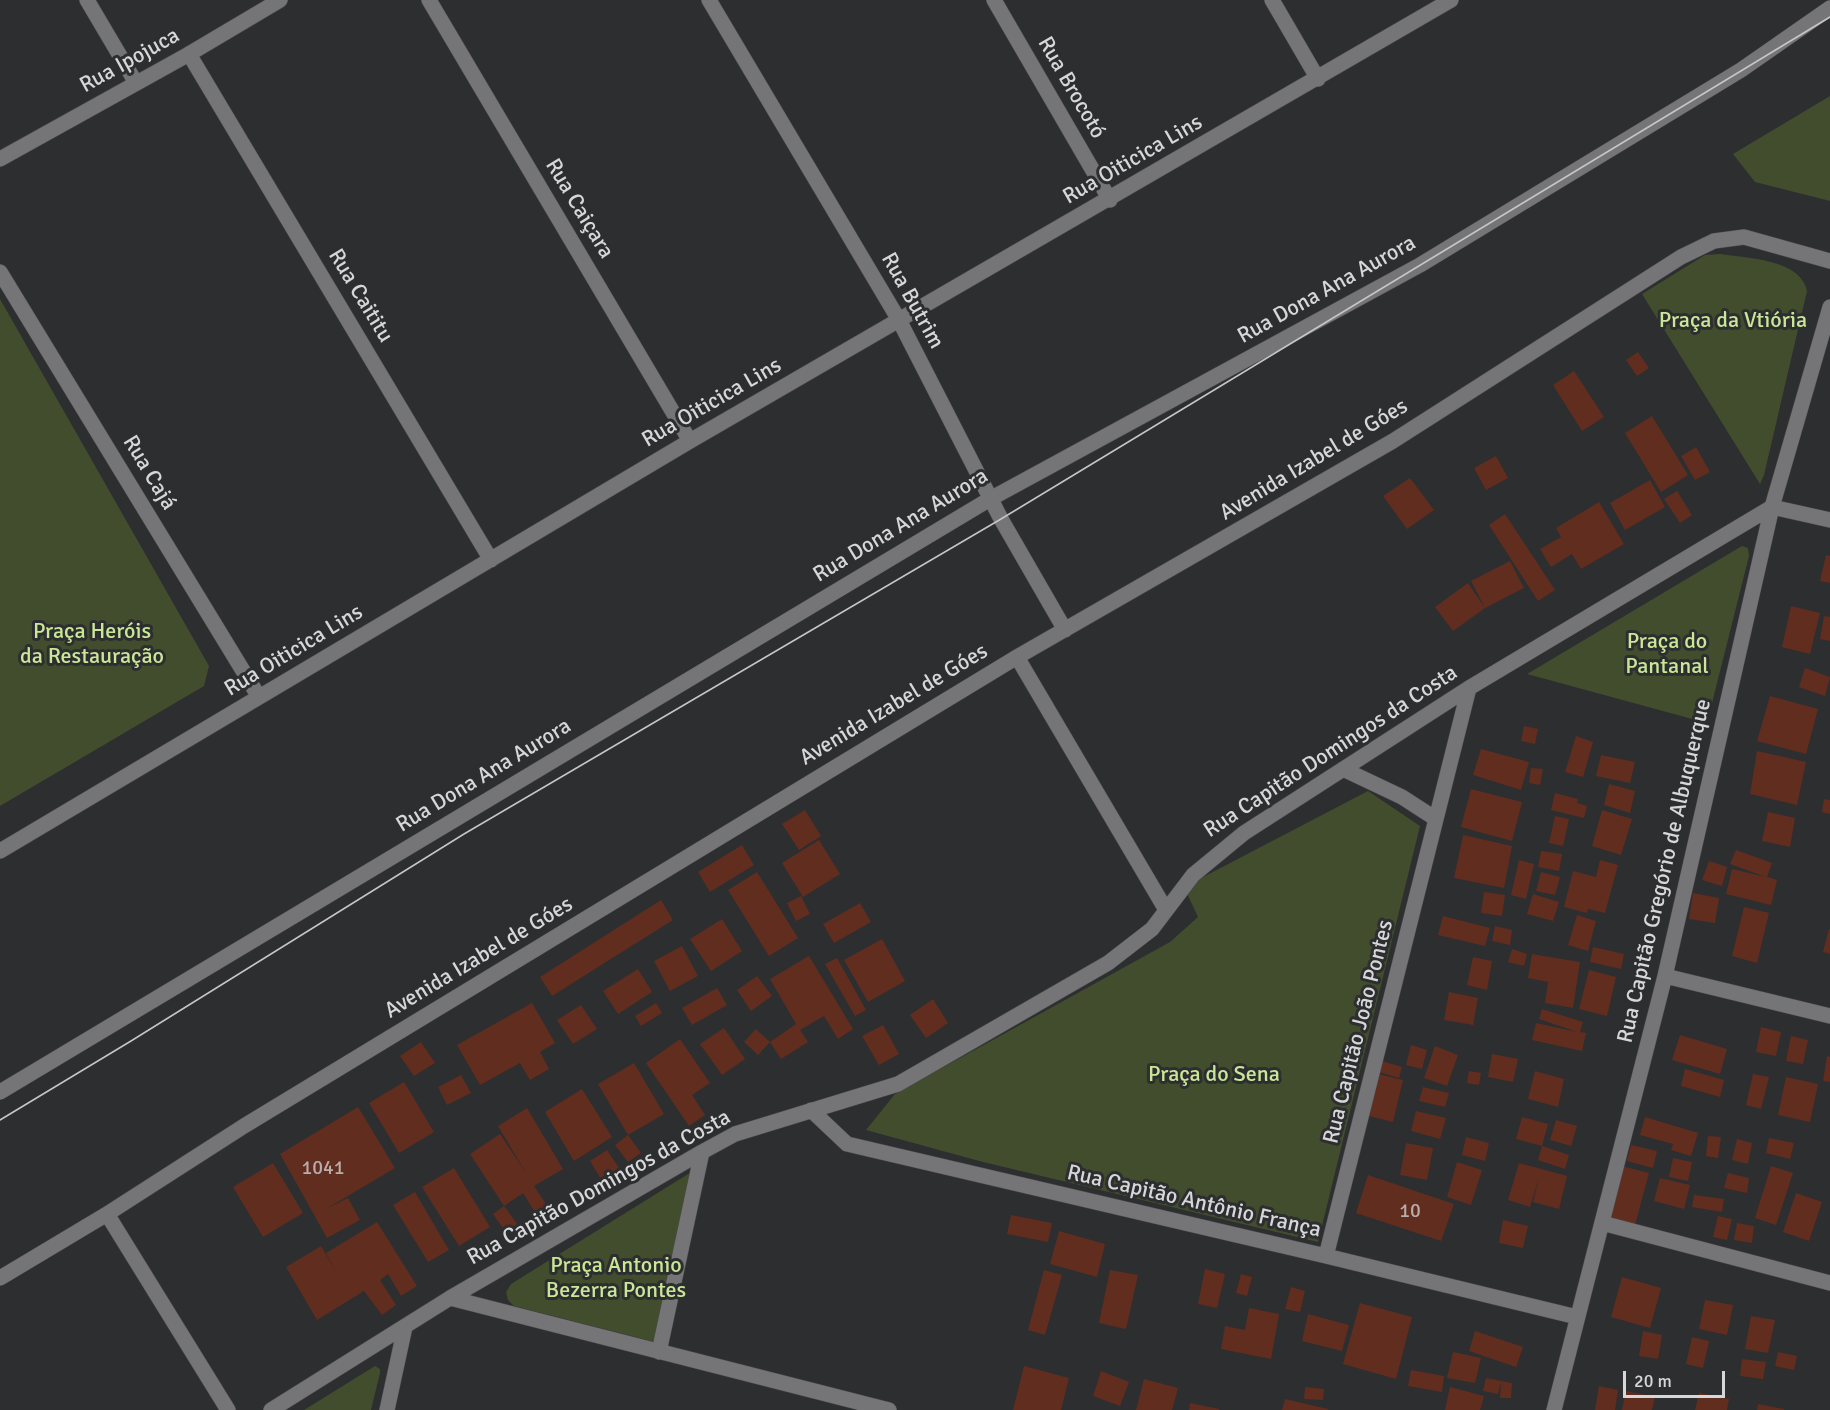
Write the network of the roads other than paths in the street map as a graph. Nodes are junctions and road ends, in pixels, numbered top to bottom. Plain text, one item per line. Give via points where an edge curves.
1 (87, 0) edge
2 (280, 0) edge
3 (429, 0) edge
4 (709, 0) edge
5 (994, 0) edge
6 (1272, 0) edge
7 (1451, 0) edge
8 (1830, 8) edge
9 (189, 54) junction
10 (1318, 78) junction
11 (136, 83) junction
12 (0, 159) edge
13 (1110, 200) junction
14 (1830, 261) edge
15 (0, 272) edge
16 (1830, 307) edge
17 (898, 320) junction
18 (690, 441) junction
19 (990, 499) junction
20 (1772, 507) junction
21 (1830, 520) edge
22 (491, 560) junction
23 (1065, 630) junction
24 (1017, 657) junction
25 (1469, 688) junction
26 (259, 697) junction
27 (1343, 769) junction
28 (1436, 819) junction
29 (0, 851) edge
30 (1166, 910) junction
31 (1665, 976) junction
32 (1830, 1016) edge
33 (0, 1092) edge
34 (811, 1110) junction
35 (702, 1152) junction
36 (107, 1214) junction
37 (1602, 1224) junction
38 (1326, 1256) junction
39 (0, 1278) edge
40 (1830, 1283) edge
41 (450, 1298) junction
42 (1577, 1317) junction
43 (405, 1327) junction
44 (659, 1352) junction
45 (228, 1410) edge
46 (271, 1410) edge
47 (387, 1410) edge
48 (889, 1410) edge
49 (1554, 1410) edge

1 - 11 street
2 - 9 street, Rua Ipojuca
3 - 18 street, Rua Caiçara
4 - 17 street, Rua Butrim
5 - 13 street, Rua Brocotó
6 - 10 street
7 - 10 street, Rua Oiticica Lins
8 - 19 street, Rua Dona Ana Aurora via 1741,70 1420,265
9 - 11 street, Rua Ipojuca
9 - 22 street, Rua Caititu
10 - 13 street, Rua Oiticica Lins
11 - 12 street, Rua Ipojuca
13 - 17 street, Rua Oiticica Lins
14 - 23 street, Avenida Izabel de Góes via 1744,237 1714,241 1681,257 1393,441
15 - 26 street, Rua Cajá
16 - 20 street, Rua Capitão Gregório de Albuquerque
17 - 18 street, Rua Oiticica Lins
17 - 19 street, Rua Butrim
18 - 22 street, Rua Oiticica Lins
19 - 23 street, Rua Butrim
19 - 33 street, Rua Dona Ana Aurora
20 - 21 street
20 - 25 street, Rua Capitão Domingos da Costa
20 - 31 street, Rua Capitão Gregório de Albuquerque
22 - 26 street, Rua Oiticica Lins
23 - 24 street, Avenida Izabel de Góes
24 - 30 street
24 - 36 street, Avenida Izabel de Góes via 244,1126
25 - 27 street, Rua Capitão Domingos da Costa
25 - 28 street, Rua Capitão João Pontes
26 - 29 street, Rua Oiticica Lins
27 - 28 street via 1402,797
27 - 30 street, Rua Capitão Domingos da Costa via 1210,859
28 - 38 street, Rua Capitão João Pontes
30 - 34 street, Rua Capitão Domingos da Costa via 1152,929 1108,963 897,1084
31 - 32 street
31 - 37 street, Rua Capitão Gregório de Albuquerque
34 - 35 street, Rua Capitão Domingos da Costa via 735,1134
34 - 38 street, Rua Capitão Antônio França via 847,1144
35 - 41 street, Rua Capitão Domingos da Costa
35 - 44 street
36 - 39 street, Avenida Izabel de Góes
36 - 45 street
37 - 40 street
37 - 42 street, Rua Capitão Gregório de Albuquerque
38 - 42 street, Rua Capitão Antônio França
41 - 43 street, Rua Capitão Domingos da Costa
41 - 44 street
42 - 49 street, Rua Capitão Gregório de Albuquerque
43 - 46 street, Rua Capitão Domingos da Costa
43 - 47 street
44 - 48 street

